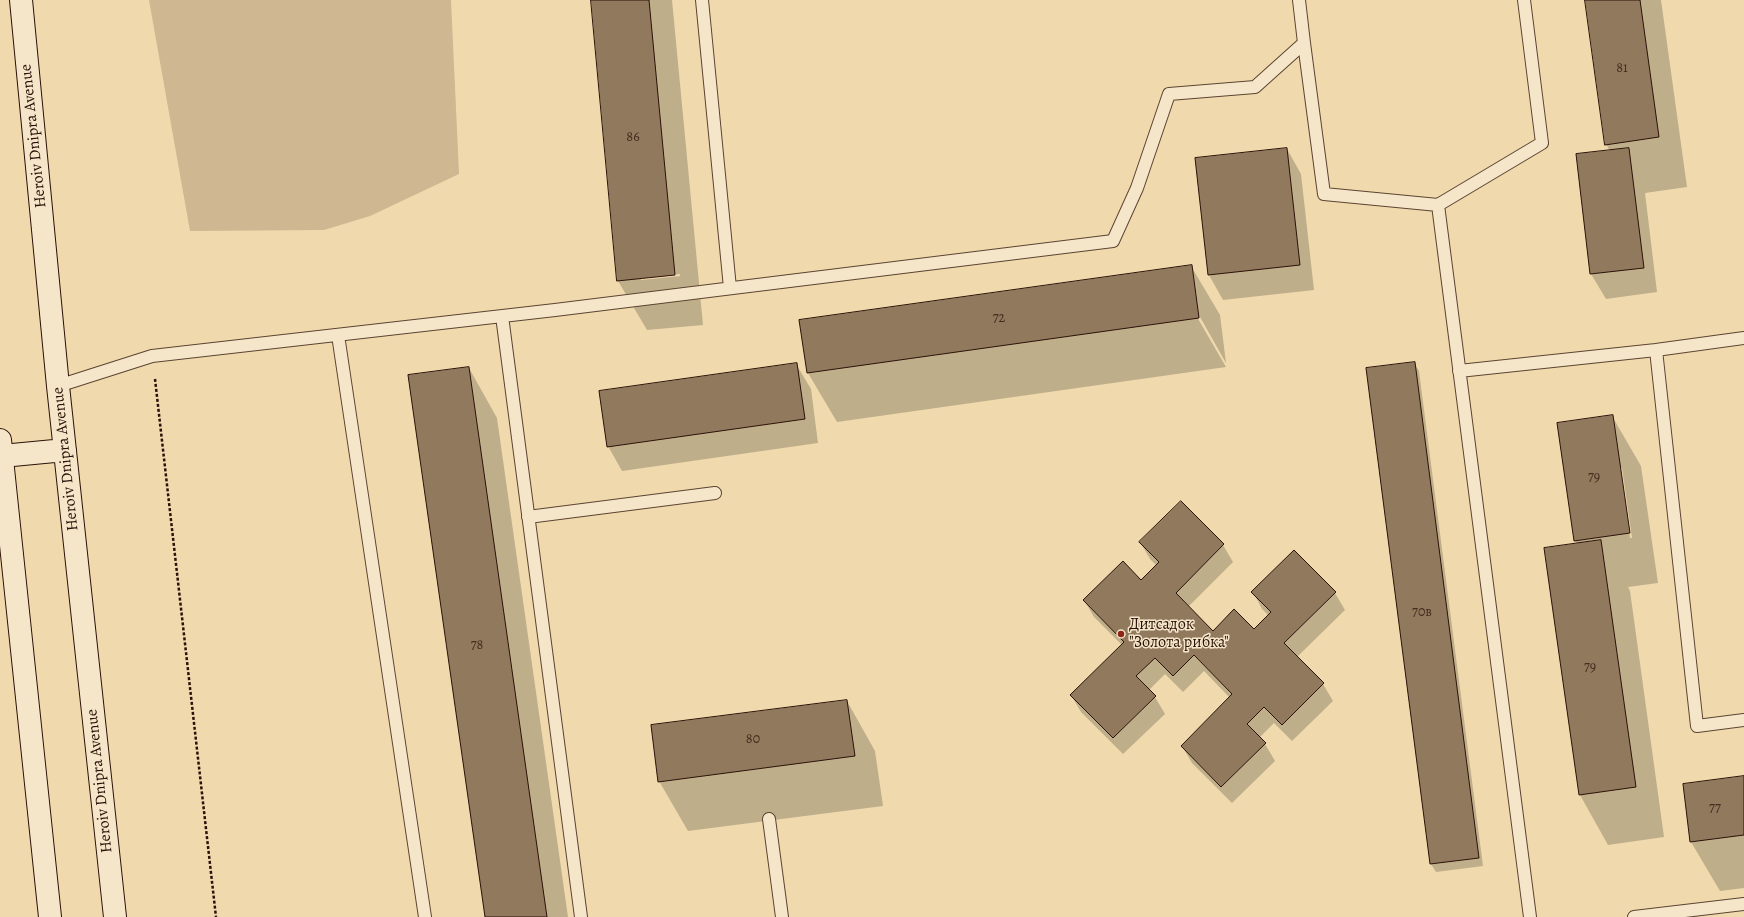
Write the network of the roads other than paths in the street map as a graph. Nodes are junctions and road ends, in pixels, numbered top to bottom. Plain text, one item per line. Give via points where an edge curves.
1 (20, 0) edge
2 (702, 0) edge
3 (1299, 0) edge
4 (1524, 0) edge
5 (1304, 43) junction
6 (1438, 205) junction
7 (730, 288) junction
8 (502, 316) junction
9 (338, 335) junction
10 (1744, 338) edge
11 (1656, 350) junction
12 (1460, 371) junction
13 (58, 386) junction
14 (1, 448) edge
15 (65, 450) junction
16 (715, 494) dead end
17 (528, 517) junction
18 (1744, 720) edge
19 (769, 819) dead end
20 (1744, 904) edge
21 (50, 917) edge
22 (115, 917) edge
23 (425, 917) edge
24 (581, 917) edge
25 (782, 917) edge
26 (1530, 917) edge
27 (1634, 917) edge

1 - 13 street, Heroiv Dnipra Avenue
2 - 7 lane
3 - 5 lane
4 - 6 lane via 1542,143
5 - 6 lane via 1324,194
5 - 7 lane via 1255,87 1169,94 1137,188 1113,241
6 - 12 lane
7 - 8 lane
8 - 9 lane
8 - 17 lane
9 - 13 lane via 152,356
9 - 23 lane
10 - 11 lane
11 - 12 lane
11 - 18 lane via 1697,726
12 - 26 lane
13 - 15 street, Heroiv Dnipra Avenue
14 - 15 street
14 - 21 street
15 - 22 street, Heroiv Dnipra Avenue
16 - 17 lane
17 - 24 lane
19 - 25 lane
20 - 27 lane

